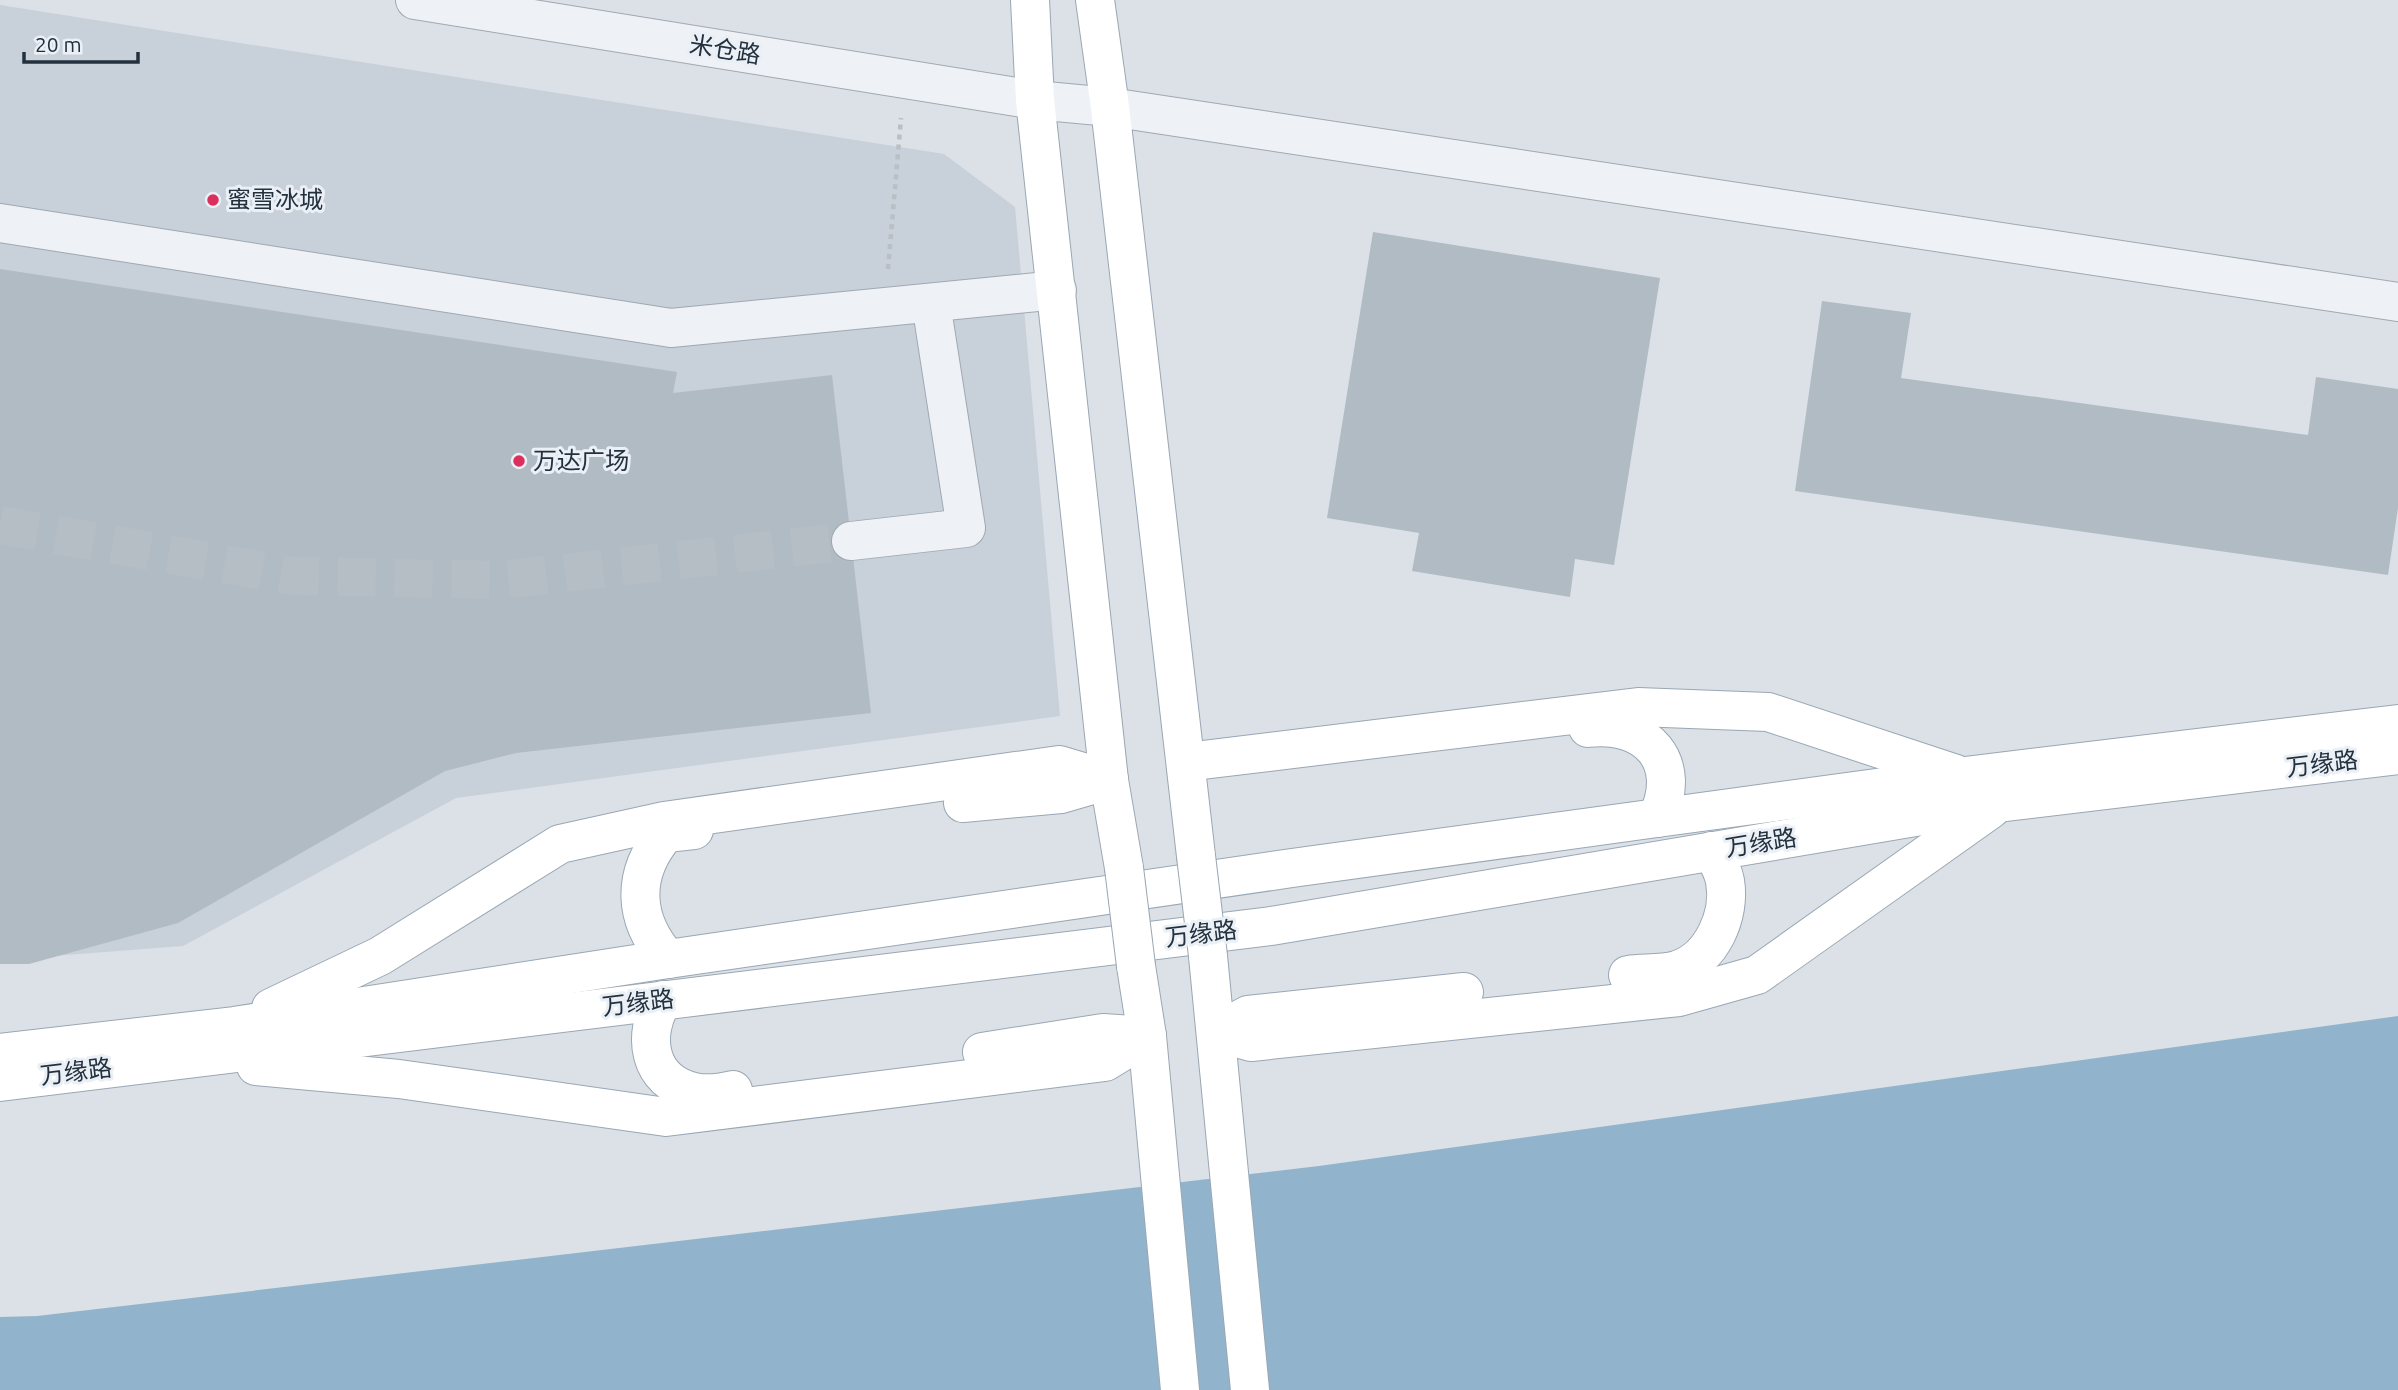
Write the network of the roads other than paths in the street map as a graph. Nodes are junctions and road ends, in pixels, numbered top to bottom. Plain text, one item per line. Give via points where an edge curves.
1 (415, 0) edge
2 (1030, 0) edge
3 (1095, 0) edge
4 (1035, 100) junction
5 (1110, 107) junction
6 (0, 223) edge
7 (1057, 290) junction
8 (2398, 302) edge
9 (931, 303) junction
10 (851, 541) tunnel mouth
11 (2398, 724) edge
12 (2398, 755) edge
13 (1186, 762) junction
14 (1965, 776) junction
15 (1109, 780) junction
16 (1998, 803) junction
17 (1657, 818) junction
18 (1712, 851) junction
19 (668, 959) junction
20 (663, 1000) junction
21 (234, 1026) junction
22 (1147, 1036) junction
23 (1218, 1050) junction
24 (0, 1052) edge
25 (181, 1059) junction
26 (0, 1082) edge
27 (1180, 1390) edge
28 (1250, 1390) edge

1 - 4 street, 米仓路
2 - 4 main road
3 - 5 main road
4 - 5 street, 米仓路
4 - 7 main road
5 - 8 street, 米仓路
5 - 13 main road
6 - 9 street via 671,328
7 - 9 street
7 - 15 main road
9 - 10 street via 966,528
11 - 14 main road, 万缘路
12 - 16 main road, 万缘路
13 - 14 main road via 1639,707 1768,712
13 - 17 main road via 1284,766 1614,726 1644,738 1664,766 1667,784
13 - 23 main road, bridge
14 - 17 main road, 万缘路
15 - 19 main road via 1061,793 666,833 646,862 640,898 648,931
15 - 21 main road via 1059,765 664,821 560,844 380,956
15 - 22 main road, bridge
16 - 18 main road, 万缘路
16 - 23 main road via 1757,975 1679,997 1265,1040
17 - 19 main road, 万缘路
18 - 20 main road, 万缘路 via 1271,926
18 - 23 main road via 1725,880 1724,912 1708,947 1677,970 1248,1015
19 - 21 main road, 万缘路
20 - 22 main road via 650,1027 653,1057 670,1081 682,1089 710,1094 1103,1033
20 - 25 main road, 万缘路
21 - 24 main road, 万缘路
22 - 25 main road via 1105,1062 666,1117 399,1079
22 - 27 main road
23 - 28 main road
25 - 26 main road, 万缘路

